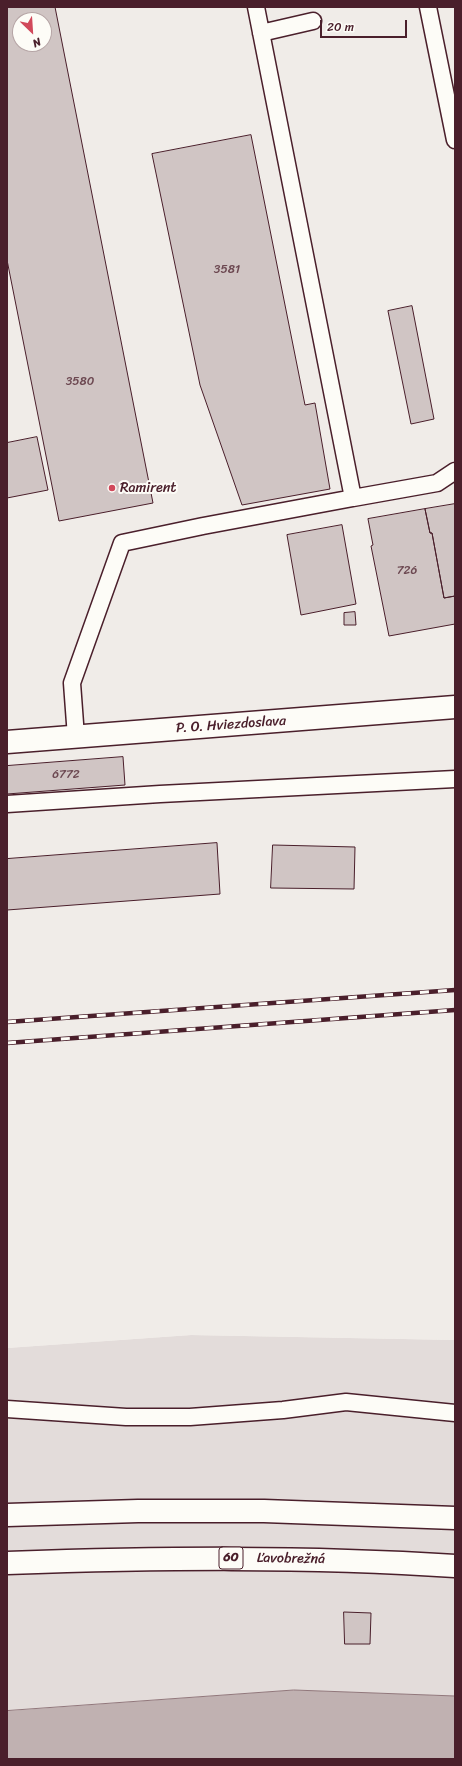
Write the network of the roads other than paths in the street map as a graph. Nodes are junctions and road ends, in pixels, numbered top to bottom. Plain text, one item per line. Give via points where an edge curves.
1 (256, 7) edge
2 (428, 7) edge
3 (313, 21) dead end
4 (261, 33) junction
5 (455, 140) edge
6 (455, 471) edge
7 (353, 498) junction
8 (455, 707) edge
9 (76, 737) junction
10 (7, 742) edge
11 (455, 779) edge
12 (7, 804) edge
13 (7, 1409) edge
14 (455, 1413) edge
15 (7, 1516) edge
16 (455, 1518) edge
17 (7, 1563) edge
18 (455, 1566) edge

1 - 4 lane
2 - 5 lane
3 - 4 lane
4 - 7 lane
6 - 7 lane via 437,483
7 - 9 lane via 122,543 72,683
8 - 9 main road, P. O. Hviezdoslava
9 - 10 main road, P. O. Hviezdoslava
11 - 12 lane
13 - 14 lane via 126,1417 190,1416 283,1410 346,1402
15 - 16 main road via 138,1511 264,1511
17 - 18 main road, Ľavobrežná / 60 via 263,1558

